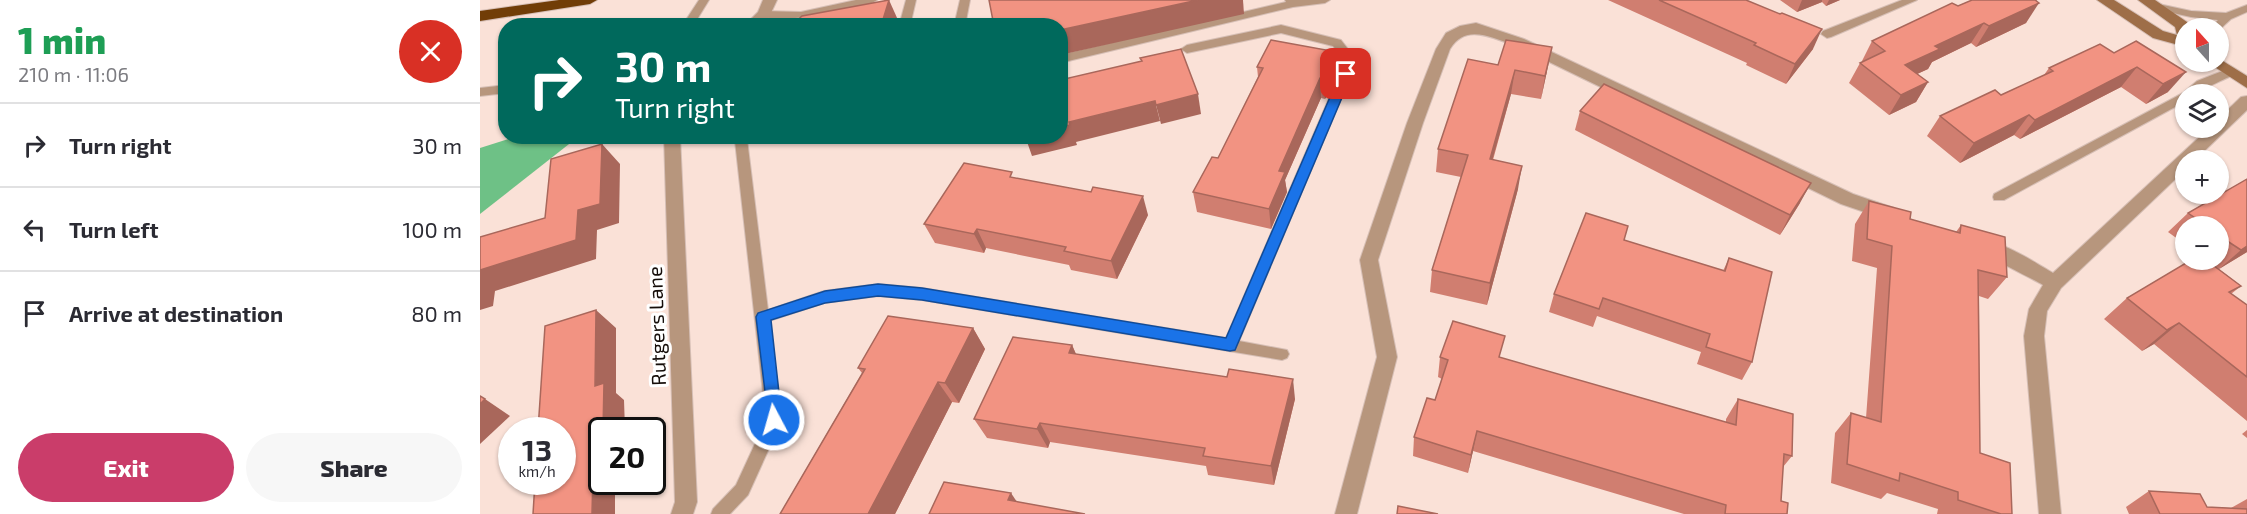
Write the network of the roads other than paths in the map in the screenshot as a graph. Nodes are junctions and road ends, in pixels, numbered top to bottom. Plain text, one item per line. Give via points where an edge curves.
1 (590, 0) edge
2 (704, 0) edge
3 (872, 0) edge
4 (911, 0) edge
5 (965, 0) edge
6 (1325, 0) edge
7 (1912, 0) edge
8 (2104, 0) edge
9 (1291, 2) edge
10 (2149, 3) edge
11 (767, 7) edge
12 (2247, 8) edge
13 (480, 16) edge
14 (2227, 17) joint
15 (692, 18) edge
16 (795, 18) edge
17 (807, 18) edge
18 (906, 18) edge
19 (961, 18) edge
20 (2175, 20) edge
21 (1827, 34) dead end
22 (2175, 38) edge
23 (1187, 49) dead end
24 (1068, 57) edge
25 (2230, 72) joint
26 (2247, 83) edge
27 (2201, 84) edge
28 (498, 89) edge
29 (480, 92) edge
30 (2175, 102) edge
31 (2247, 102) edge
32 (672, 144) edge
33 (742, 144) edge
34 (1999, 197) dead end
35 (1909, 221) edge
36 (1972, 242) edge
37 (2055, 283) junction
38 (764, 317) junction
39 (1230, 345) junction
40 (1282, 354) dead end
41 (682, 514) edge
42 (719, 514) edge
43 (1346, 514) edge
44 (2050, 514) edge

1 - 13 highway
2 - 15 lane
3 - 17 lane
4 - 18 lane
5 - 19 lane
6 - 9 lane
7 - 21 lane
8 - 22 main road via 2157,35
9 - 24 lane
10 - 14 lane via 2191,14
10 - 20 main road
11 - 16 lane
12 - 14 lane
23 - 39 lane via 1281,29 1337,43 1351,61
25 - 26 main road
25 - 27 lane
28 - 29 lane
30 - 34 lane
31 - 37 street
32 - 41 street, Rutgers Lane via 686,502
33 - 38 lane
35 - 43 street via 1847,199 1519,42 1476,28 1457,32 1443,49 1369,260 1387,357
36 - 37 street
37 - 44 street via 2038,309 2034,336
38 - 39 lane via 825,297 878,290
38 - 42 lane via 774,420 742,490
39 - 40 lane

